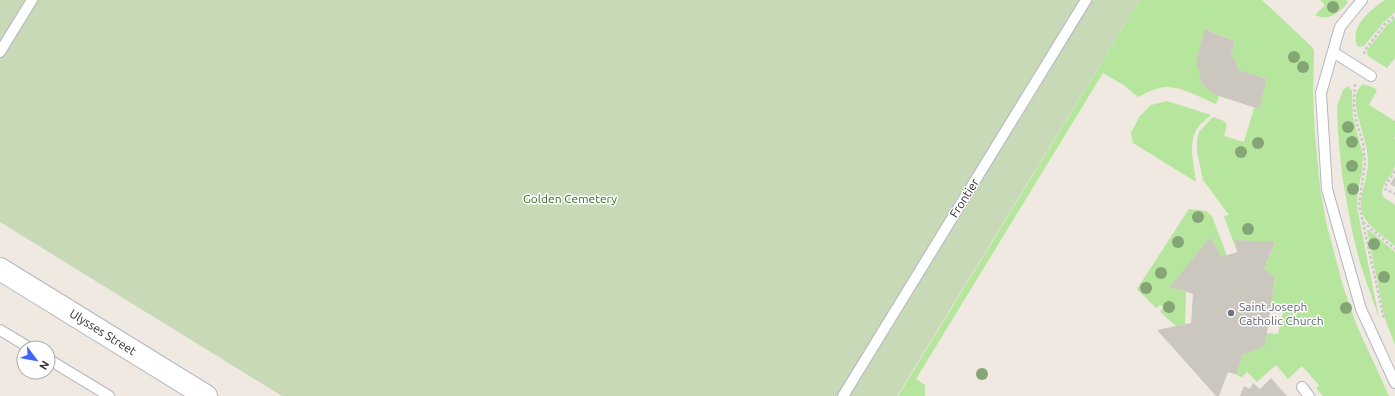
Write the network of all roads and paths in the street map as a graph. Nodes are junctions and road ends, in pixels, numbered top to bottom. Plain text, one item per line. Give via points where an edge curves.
1 (32, 0) edge
2 (1086, 0) edge
3 (1362, 0) edge
4 (1395, 16) edge
5 (0, 52) edge
6 (1333, 52) junction
7 (1359, 69) junction
8 (1371, 76) dead end
9 (1395, 171) edge
10 (1395, 194) edge
11 (1362, 221) junction
12 (1395, 249) edge
13 (0, 269) edge
14 (1384, 320) dead end
15 (0, 330) edge
16 (17, 340) edge
17 (56, 364) edge
18 (1395, 383) edge
19 (1302, 387) dead end
20 (200, 394) edge
21 (109, 396) edge
22 (843, 396) edge
23 (1309, 396) edge

1 - 5 lane
2 - 22 lane, Frontier
3 - 6 lane via 1340,27
4 - 7 path via 1365,50
6 - 7 lane
6 - 18 lane via 1321,93 1327,189 1361,309
7 - 8 lane
7 - 11 path via 1354,103 1365,162 1359,205
9 - 10 path via 1385,189
11 - 12 path
11 - 14 path
13 - 20 street, Ulysses Street
15 - 16 lane
17 - 21 lane
19 - 23 lane

